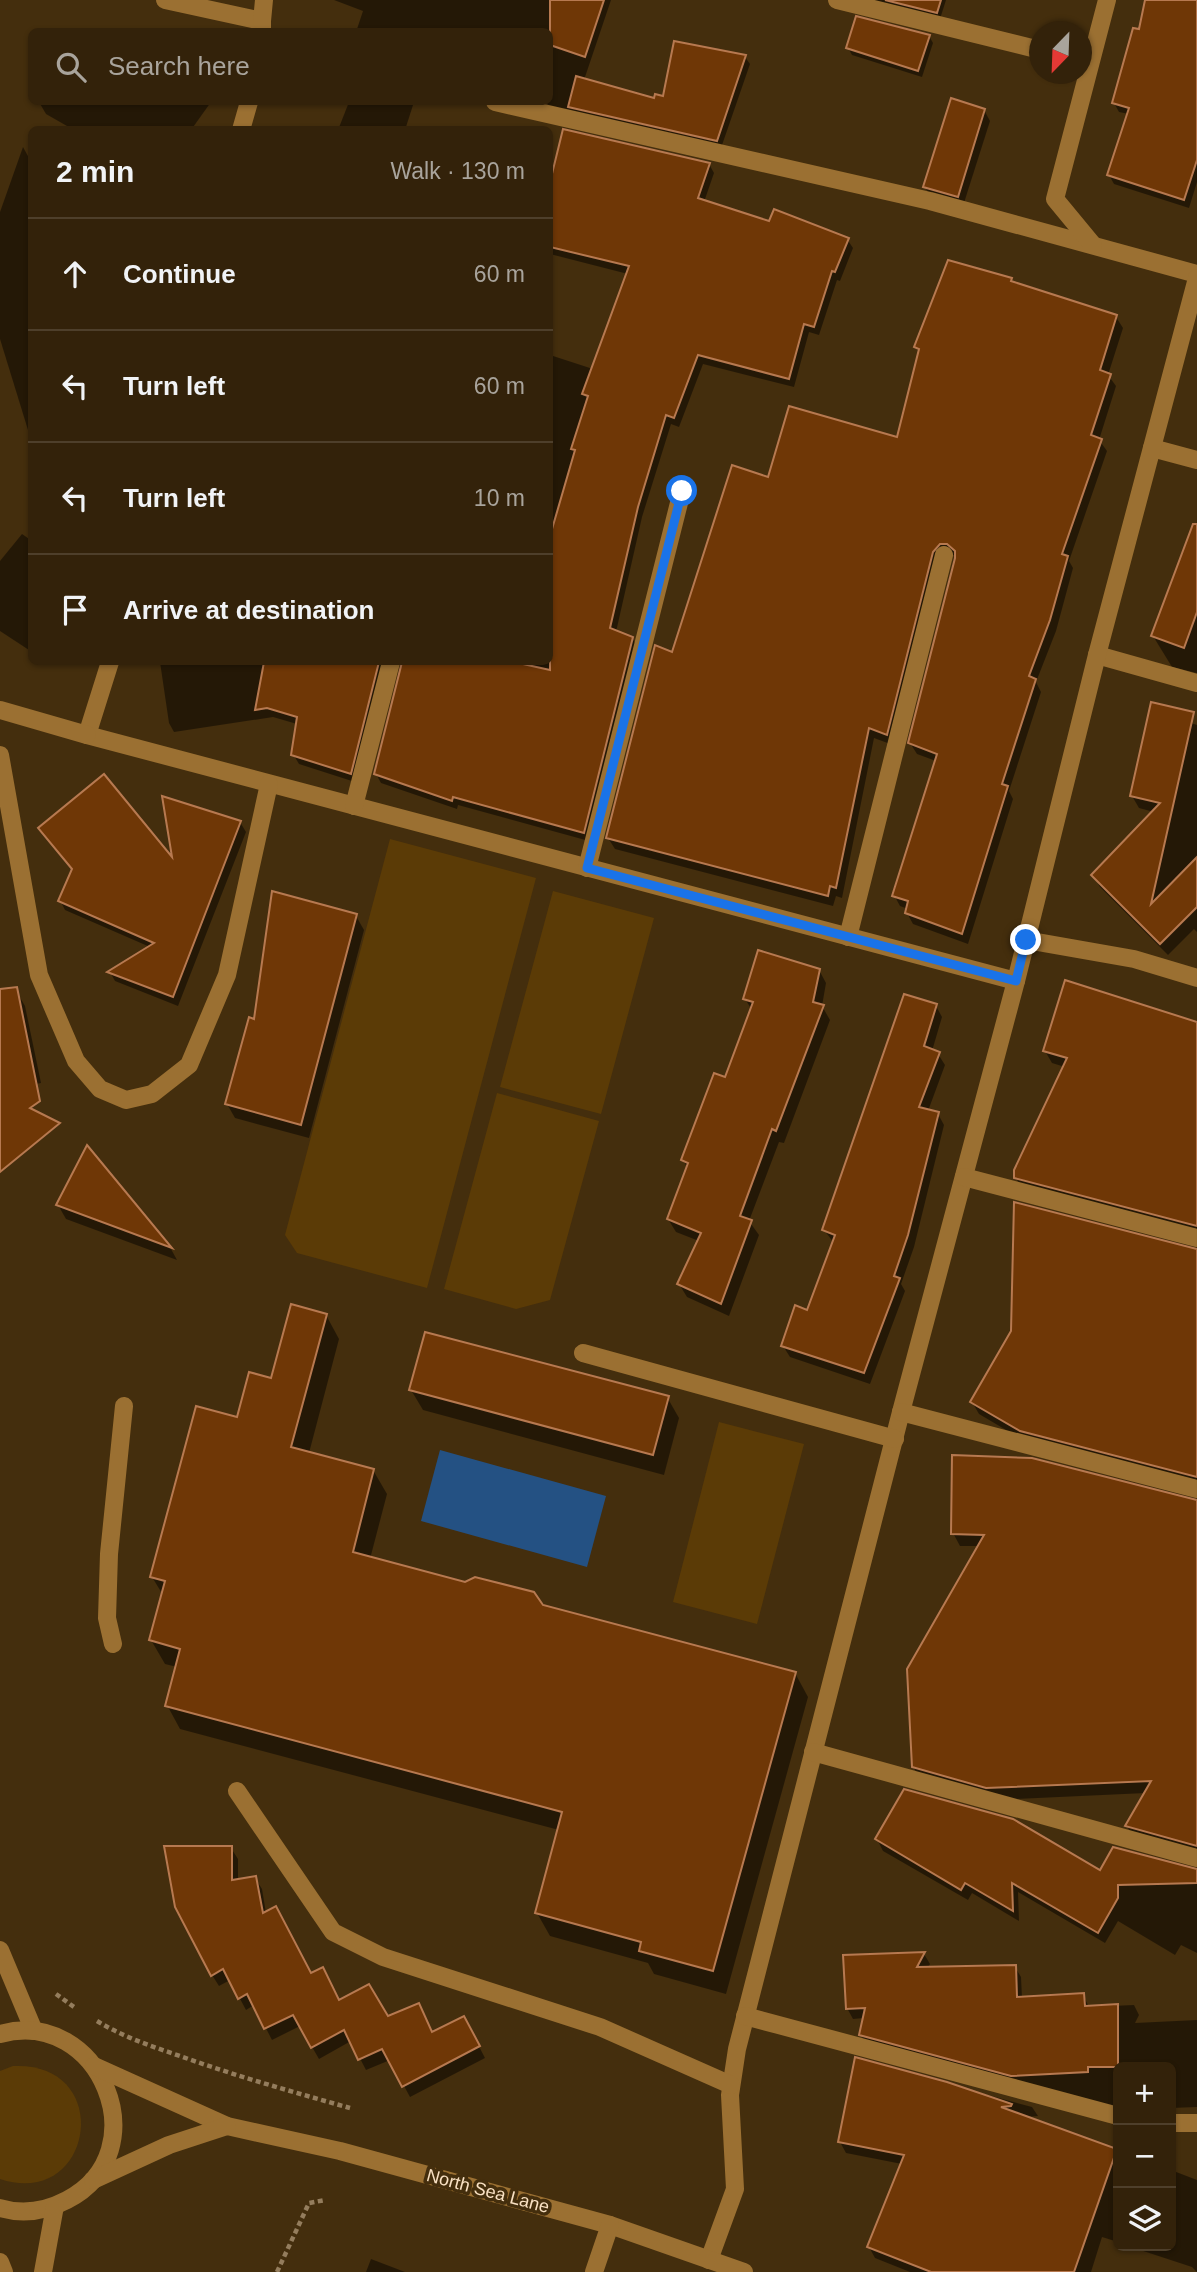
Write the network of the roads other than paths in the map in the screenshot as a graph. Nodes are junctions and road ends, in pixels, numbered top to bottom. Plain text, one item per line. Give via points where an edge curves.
1 (164, 0) edge
2 (264, 0) edge
3 (837, 0) edge
4 (1107, 0) edge
5 (262, 26) edge
6 (1092, 44) edge
7 (1029, 47) edge
8 (1081, 84) edge
9 (247, 105) edge
10 (508, 105) edge
11 (242, 126) edge
12 (1093, 245) junction
13 (1197, 276) edge
14 (1152, 447) junction
15 (1197, 460) edge
16 (682, 491) dead end
17 (944, 555) dead end
18 (1097, 655) junction
19 (109, 665) edge
20 (390, 665) edge
21 (1197, 683) edge
22 (0, 710) edge
23 (87, 735) junction
24 (0, 755) edge
25 (269, 784) junction
26 (354, 806) junction
27 (587, 868) junction
28 (848, 937) junction
29 (1026, 940) junction
30 (1197, 978) edge
31 (1016, 981) junction
32 (964, 1177) junction
33 (1197, 1238) edge
34 (583, 1353) dead end
35 (124, 1406) dead end
36 (901, 1412) junction
37 (895, 1439) junction
38 (1197, 1489) edge
39 (113, 1644) dead end
40 (813, 1752) junction
41 (237, 1791) dead end
42 (1197, 1858) edge
43 (0, 1950) edge
44 (745, 2016) junction
45 (34, 2031) junction
46 (0, 2034) edge
47 (94, 2066) junction
48 (731, 2085) junction
49 (1113, 2115) edge
50 (1176, 2123) edge
51 (1197, 2123) edge
52 (228, 2126) junction
53 (93, 2180) junction
54 (55, 2206) junction
55 (0, 2208) edge
56 (610, 2225) junction
57 (709, 2260) junction
58 (0, 2262) edge
59 (4, 2272) edge
60 (43, 2272) edge
61 (594, 2272) edge
62 (744, 2272) edge

1 - 5 street
2 - 5 street
3 - 7 street
4 - 6 street
8 - 12 street via 1055,199
9 - 11 street
10 - 12 street via 930,201
12 - 13 street
13 - 14 street
14 - 15 street
14 - 18 street
16 - 27 street
17 - 28 street
18 - 21 street
18 - 29 street
19 - 23 street
20 - 26 street
22 - 23 street
23 - 25 street
24 - 25 street via 39,975 76,1061 100,1089 126,1100 152,1094 189,1065 227,975
25 - 26 street
26 - 27 street
27 - 28 street
28 - 31 street
29 - 30 street via 1134,959
29 - 31 street
31 - 32 street
32 - 33 street
32 - 36 street
34 - 37 street
35 - 39 street via 109,1554 107,1618
36 - 37 street
36 - 38 street
37 - 40 street
40 - 42 street
40 - 44 street
41 - 48 street via 333,1932 383,1957 600,2027
43 - 45 street
44 - 48 street
44 - 49 street
45 - 46 street
45 - 47 street via 78,2048
47 - 52 street, North Sea Lane
47 - 53 street via 110,2093 114,2123 109,2154
48 - 57 street via 734,2189
50 - 51 street
52 - 53 street via 169,2145
52 - 56 street, North Sea Lane via 340,2151
53 - 54 street via 76,2196
54 - 55 street via 33,2212
54 - 60 street
56 - 57 street, North Sea Lane
56 - 61 street
57 - 62 street, North Sea Lane
58 - 59 street

